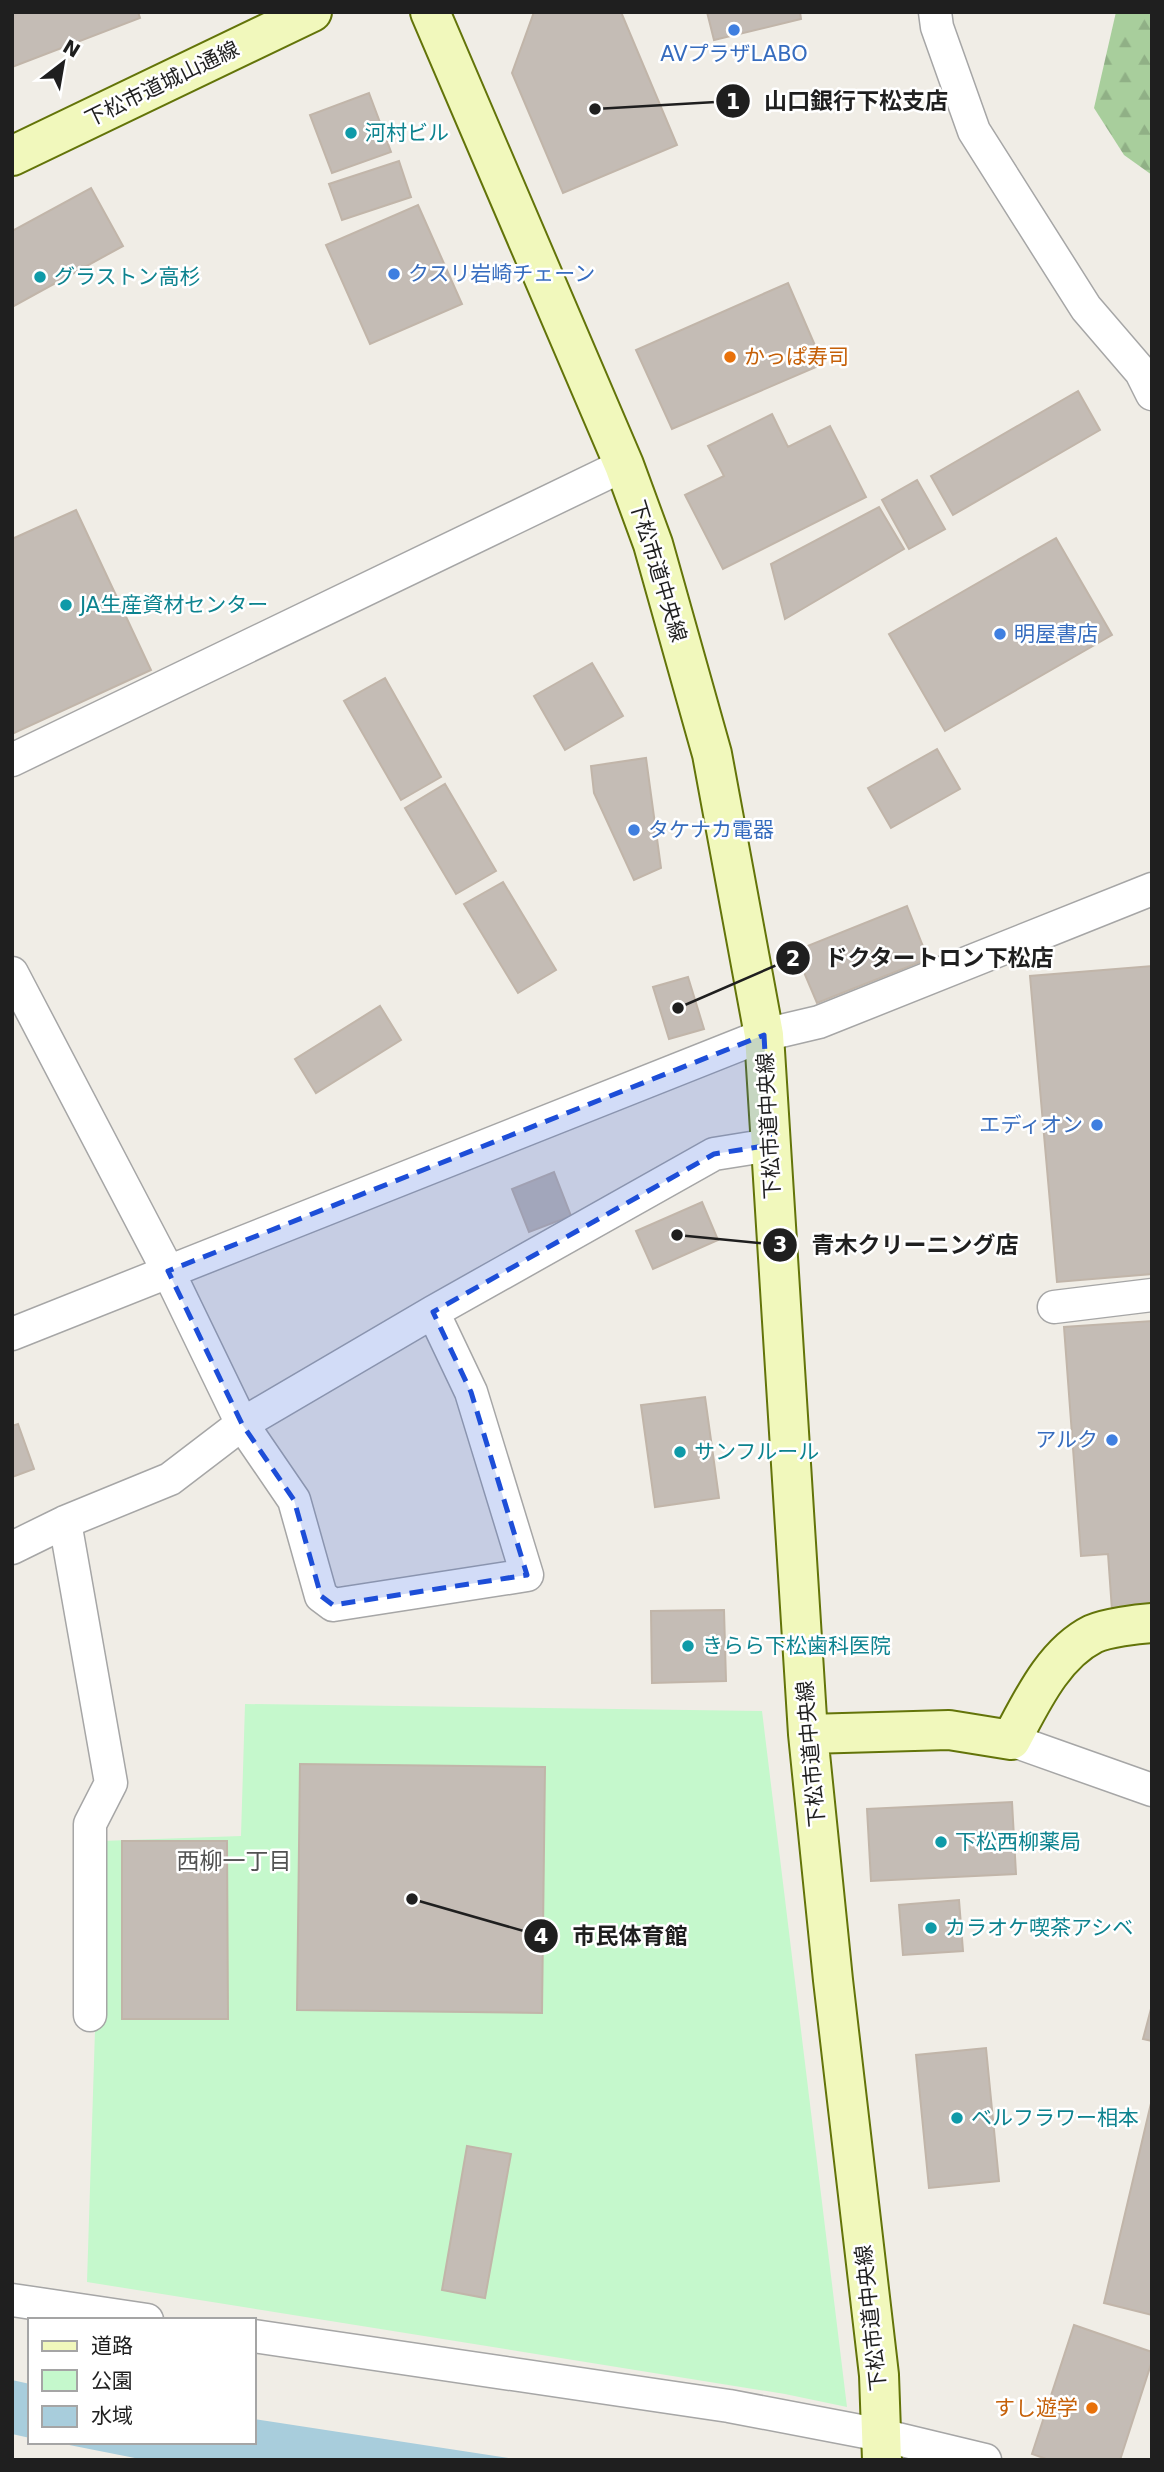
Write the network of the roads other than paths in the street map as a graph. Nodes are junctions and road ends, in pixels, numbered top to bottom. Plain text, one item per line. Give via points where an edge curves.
1 (312, 12) edge
2 (430, 12) edge
3 (934, 12) edge
4 (12, 156) edge
5 (1152, 394) edge
6 (624, 465) junction
7 (12, 760) edge
8 (1152, 889) edge
9 (12, 973) edge
10 (764, 1035) junction
11 (770, 1145) junction
12 (168, 1271) junction
13 (1152, 1295) edge
14 (1054, 1307) dead end
15 (433, 1312) junction
16 (12, 1334) edge
17 (242, 1424) junction
18 (65, 1522) junction
19 (12, 1548) edge
20 (1152, 1623) edge
21 (808, 1734) junction
22 (1011, 1740) junction
23 (1152, 1790) edge
24 (90, 2015) dead end
25 (12, 2300) edge
26 (134, 2318) edge
27 (256, 2336) edge
28 (881, 2447) edge
29 (985, 2460) edge

1 - 4 street, 下松市道城山通線
2 - 6 street, 下松市道中央線
3 - 5 street via 974,131 1086,308 1141,372
6 - 7 street
6 - 10 street, 下松市道中央線 via 653,544 712,754
8 - 10 street via 819,1022
9 - 12 street
10 - 11 street, 下松市道中央線
10 - 12 street
11 - 15 street via 714,1154
11 - 21 street, 下松市道中央線
12 - 16 street
12 - 17 street
13 - 14 street
15 - 17 street
15 - 17 street via 471,1392 527,1575 332,1605 321,1595 294,1500
17 - 18 street via 170,1479
18 - 19 street
18 - 24 street via 111,1783 90,1824
20 - 22 street via 1094,1633 1065,1655 1035,1695
21 - 22 street via 949,1730
21 - 28 street, 下松市道中央線 via 879,2375
22 - 23 street
25 - 26 street
27 - 28 street via 729,2406
28 - 29 street

